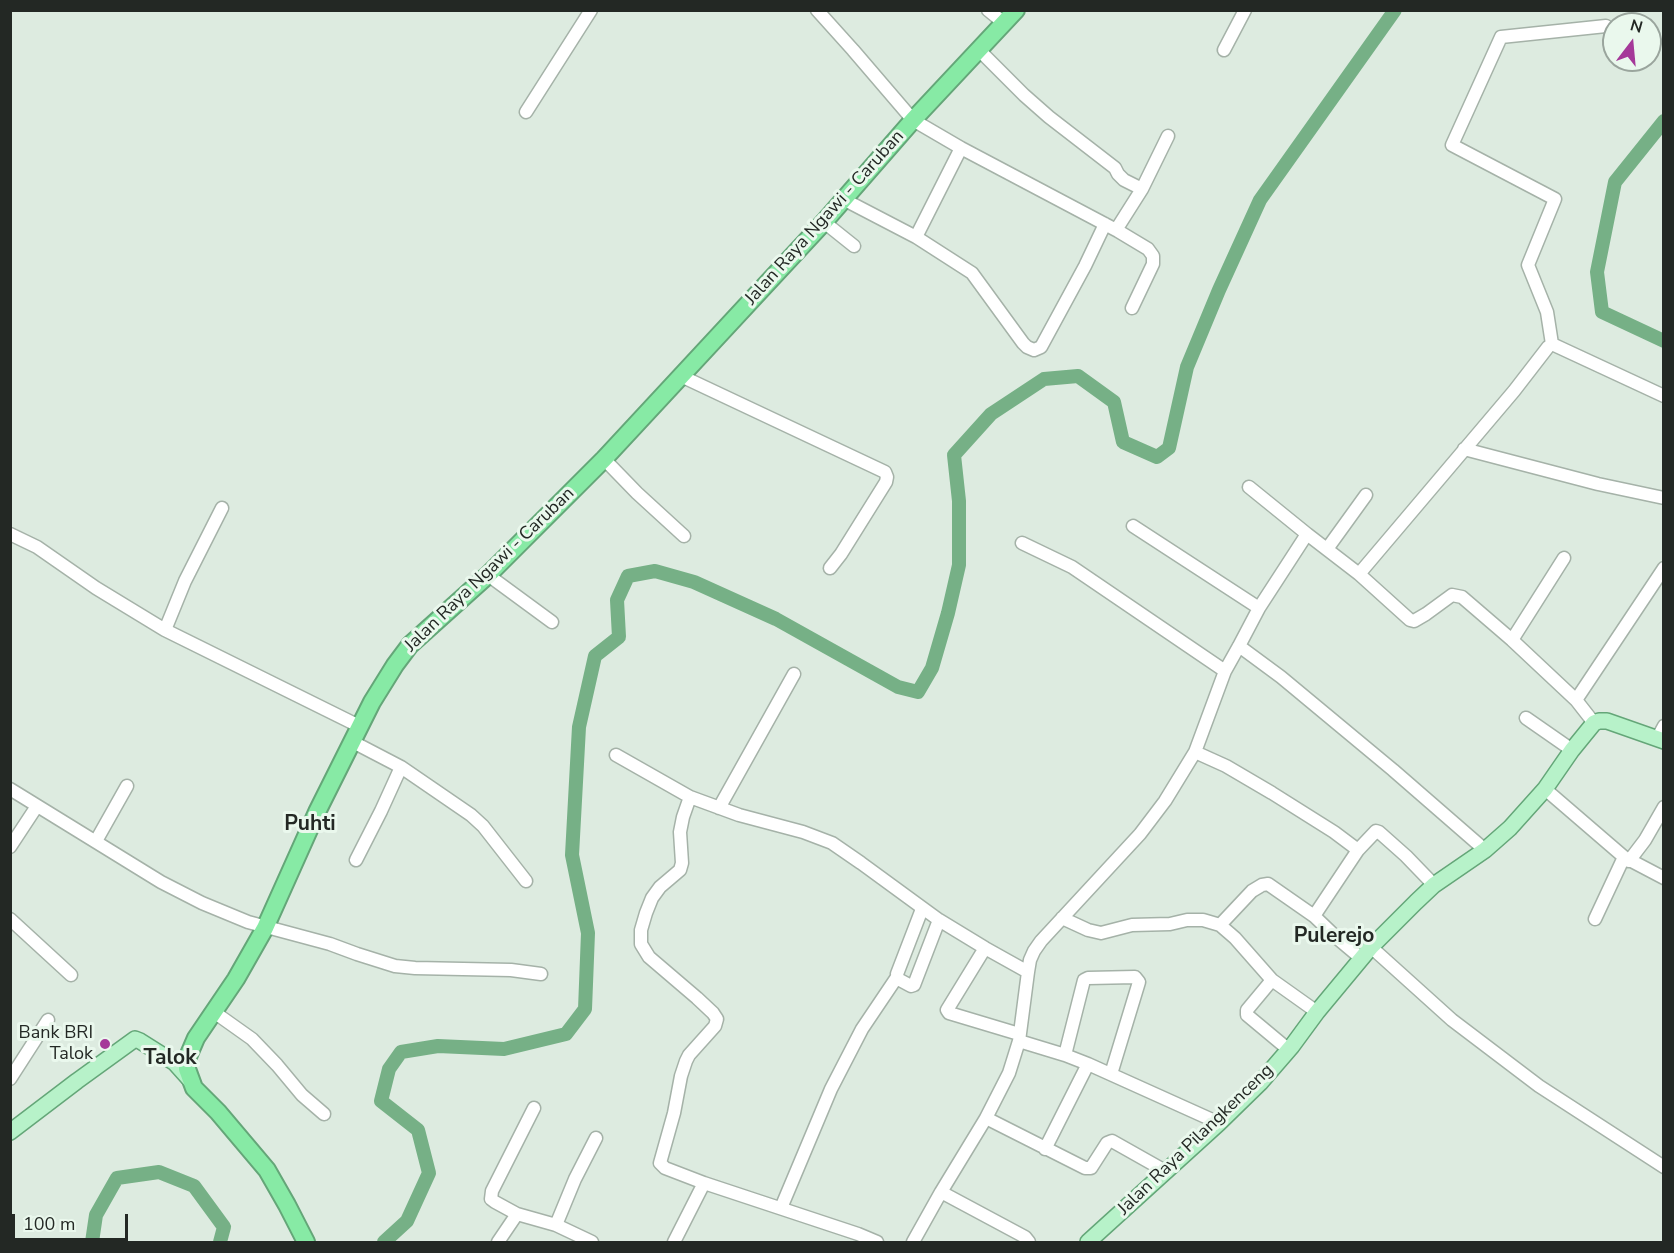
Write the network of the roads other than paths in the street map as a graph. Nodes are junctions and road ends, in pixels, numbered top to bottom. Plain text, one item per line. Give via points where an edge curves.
1 (591, 10) edge
2 (817, 10) edge
3 (988, 10) edge
4 (1016, 10) edge
5 (1245, 10) edge
6 (1004, 23) junction
7 (1602, 26) edge
8 (978, 50) junction
9 (1224, 50) dead end
10 (526, 112) dead end
11 (913, 120) junction
12 (1168, 136) dead end
13 (961, 148) junction
14 (1142, 189) junction
15 (843, 199) junction
16 (824, 222) junction
17 (1111, 227) junction
18 (916, 237) junction
19 (854, 246) dead end
20 (1132, 308) dead end
21 (1552, 344) junction
22 (681, 376) junction
23 (1664, 396) edge
24 (1464, 449) junction
25 (604, 459) junction
26 (1249, 487) dead end
27 (1366, 495) dead end
28 (1664, 498) edge
29 (222, 508) dead end
30 (1133, 526) dead end
31 (10, 534) edge
32 (1307, 534) junction
33 (684, 536) dead end
34 (1022, 543) dead end
35 (1327, 549) junction
36 (1564, 558) dead end
37 (830, 568) dead end
38 (1662, 572) edge
39 (1359, 574) junction
40 (489, 575) junction
41 (1259, 608) junction
42 (552, 622) dead end
43 (165, 630) junction
44 (1512, 640) junction
45 (1239, 646) junction
46 (1225, 671) junction
47 (794, 675) dead end
48 (1576, 700) junction
49 (1526, 718) dead end
50 (1594, 723) junction
51 (357, 734) junction
52 (1661, 735) edge
53 (1572, 750) junction
54 (1195, 752) junction
55 (616, 755) dead end
56 (401, 767) junction
57 (128, 786) dead end
58 (10, 789) edge
59 (1545, 789) junction
60 (690, 797) junction
61 (37, 806) junction
62 (1664, 807) edge
63 (719, 808) junction
64 (96, 841) junction
65 (10, 847) edge
66 (1358, 850) junction
67 (1485, 850) junction
68 (1627, 859) junction
69 (356, 860) dead end
70 (1664, 878) edge
71 (525, 881) dead end
72 (1434, 885) junction
73 (922, 909) junction
74 (1314, 916) junction
75 (1062, 918) junction
76 (10, 919) edge
77 (1595, 919) dead end
78 (939, 920) junction
79 (1220, 925) junction
80 (265, 928) junction
81 (985, 948) junction
82 (1367, 953) junction
83 (1028, 972) junction
84 (541, 974) dead end
85 (71, 975) dead end
86 (897, 977) junction
87 (1272, 980) junction
88 (214, 1012) junction
89 (1317, 1012) junction
90 (48, 1020) dead end
91 (1019, 1038) junction
92 (1289, 1050) junction
93 (189, 1052) junction
94 (1065, 1055) junction
95 (170, 1059) junction
96 (1088, 1064) junction
97 (1111, 1074) junction
98 (10, 1079) edge
99 (192, 1082) junction
100 (534, 1108) dead end
101 (324, 1114) dead end
102 (986, 1118) junction
103 (1220, 1123) junction
104 (10, 1132) edge
105 (596, 1138) dead end
106 (1045, 1149) junction
107 (1664, 1167) edge
108 (1167, 1172) junction
109 (704, 1183) junction
110 (941, 1191) junction
111 (782, 1208) junction
112 (518, 1214) junction
113 (555, 1225) junction
114 (570, 1238) edge
115 (306, 1242) edge
116 (498, 1242) edge
117 (592, 1242) edge
118 (675, 1242) edge
119 (877, 1242) edge
120 (913, 1242) edge
121 (1029, 1242) edge
122 (1088, 1242) edge

1 - 10 street
2 - 11 street
3 - 6 street
4 - 6 highway, Jalan Raya Ngawi - Caruban
5 - 9 street
6 - 8 highway, Jalan Raya Ngawi - Caruban
7 - 21 street via 1501,38 1452,145 1555,199 1528,265 1547,312
8 - 11 highway, Jalan Raya Ngawi - Caruban
8 - 14 street via 1049,117 1115,168 1124,180
11 - 13 street
11 - 15 highway, Jalan Raya Ngawi - Caruban
12 - 14 street
13 - 17 street
13 - 18 street
14 - 17 street
15 - 16 highway, Jalan Raya Ngawi - Caruban
15 - 18 street
16 - 19 street
16 - 22 highway, Jalan Raya Ngawi - Caruban
17 - 18 street via 1041,347 1034,350 1023,343 972,273
17 - 20 street via 1153,256
21 - 23 street
21 - 24 street
22 - 25 highway, Jalan Raya Ngawi - Caruban
22 - 37 street via 885,471 886,482
24 - 28 street
24 - 39 street
25 - 33 street
25 - 40 highway, Jalan Raya Ngawi - Caruban
26 - 32 street
27 - 35 street
29 - 43 street via 185,580
30 - 41 street
31 - 43 street via 37,547
32 - 35 street
32 - 41 street
34 - 46 street via 1072,567
35 - 39 street
36 - 44 street
38 - 48 street
39 - 44 street via 1410,620 1457,595
40 - 42 street
40 - 51 highway, Jalan Raya Ngawi - Caruban via 410,645 372,702
41 - 45 street
43 - 51 street
44 - 48 street
45 - 46 street
45 - 67 street
46 - 54 street
47 - 63 street
48 - 50 street
49 - 53 street
50 - 52 main road via 1607,721
50 - 53 main road, Jalan Raya Pilangkenceng
51 - 56 street
51 - 80 highway, Jalan Raya Ngawi - Caruban
53 - 59 main road, Jalan Raya Pilangkenceng
54 - 66 street via 1272,793
54 - 75 street via 1140,834
55 - 60 street
56 - 69 street
56 - 71 street via 483,826
57 - 64 street
58 - 61 street
59 - 67 main road, Jalan Raya Pilangkenceng
59 - 68 street
60 - 63 street
60 - 109 street via 680,832 680,870 652,898 641,930 642,944 649,957 717,1019 686,1061 660,1163
61 - 64 street
61 - 65 street
62 - 68 street via 1645,840
63 - 73 street via 832,843
64 - 80 street via 181,893
66 - 72 street via 1379,832
66 - 74 street
67 - 72 main road, Jalan Raya Pilangkenceng
68 - 70 street
68 - 77 street
72 - 82 main road, Jalan Raya Pilangkenceng
73 - 78 street
73 - 86 street
74 - 79 street via 1268,884 1252,891
74 - 82 street via 1337,938
75 - 79 street via 1101,933 1132,925 1186,920
75 - 83 street via 1034,951
76 - 85 street
78 - 81 street
78 - 86 street via 914,985
79 - 87 street
80 - 84 street via 396,966
80 - 88 highway, Jalan Raya Ngawi - Caruban
81 - 83 street
81 - 91 street via 947,1010
82 - 89 main road, Jalan Raya Pilangkenceng
82 - 107 street via 1539,1086
83 - 91 street
86 - 111 street via 862,1029 831,1089
87 - 89 street
87 - 92 street via 1246,1015
88 - 93 highway, Jalan Raya Ngawi - Caruban
88 - 101 street via 252,1039
89 - 92 main road, Jalan Raya Pilangkenceng
90 - 98 street
91 - 94 street
91 - 102 street via 1009,1073
92 - 103 main road, Jalan Raya Pilangkenceng
93 - 95 main road
93 - 99 highway via 187,1069
94 - 96 street
94 - 97 street via 1084,980 1135,977 1139,982
95 - 99 main road
95 - 104 main road via 135,1040
96 - 97 street
96 - 106 street
97 - 103 street
99 - 115 highway via 267,1170
100 - 112 street via 492,1191 495,1202
102 - 106 street
102 - 110 street
103 - 108 main road, Jalan Raya Pilangkenceng
105 - 113 street
106 - 108 street via 1090,1168 1112,1141
108 - 122 main road, Jalan Raya Pilangkenceng
109 - 111 street
109 - 118 street
110 - 120 street
110 - 121 street
111 - 119 street
112 - 113 street
112 - 116 street
113 - 114 street
114 - 117 street

